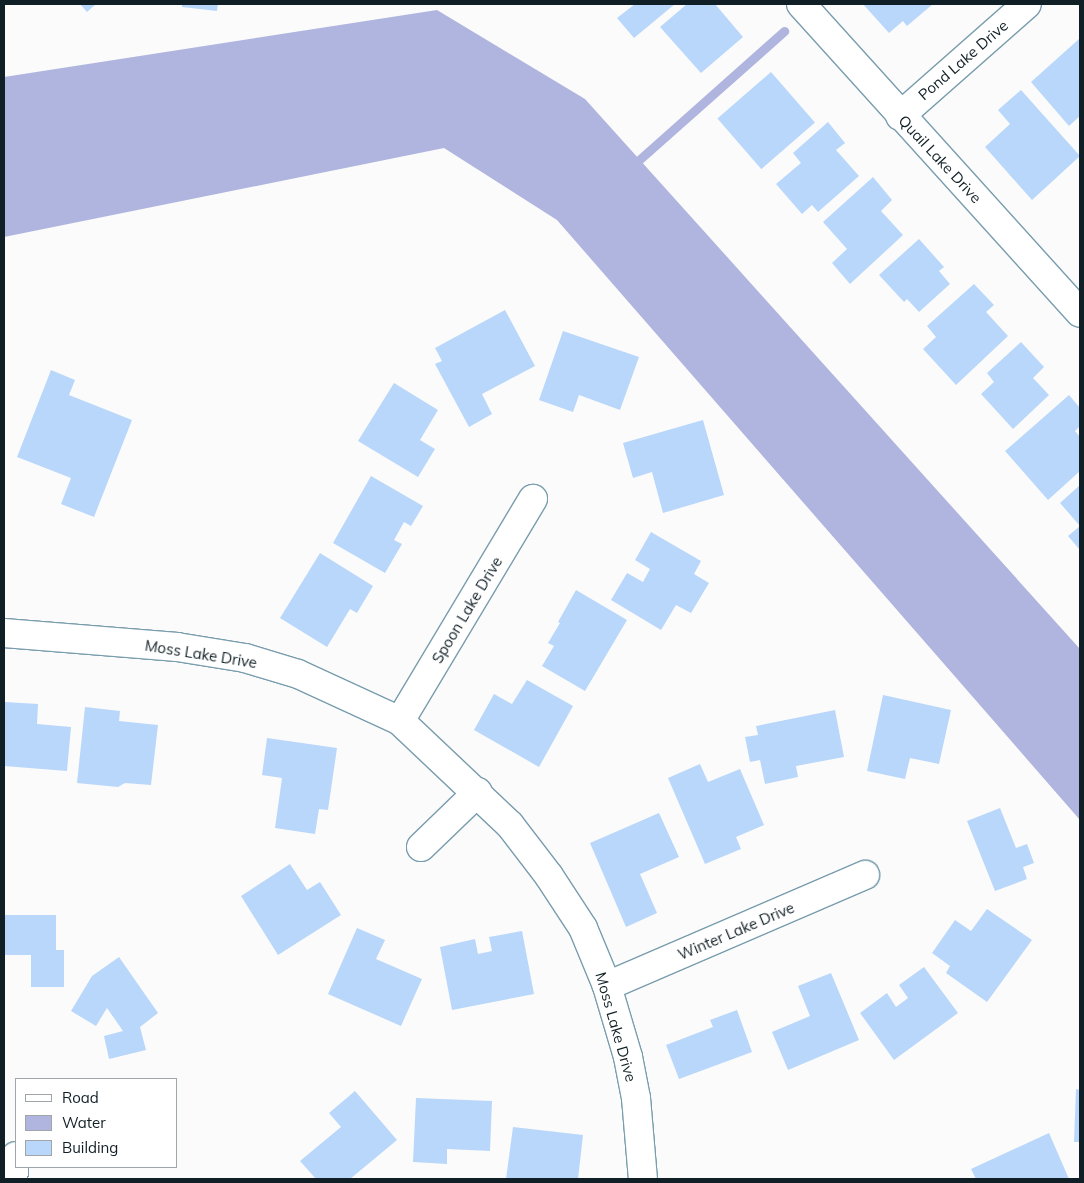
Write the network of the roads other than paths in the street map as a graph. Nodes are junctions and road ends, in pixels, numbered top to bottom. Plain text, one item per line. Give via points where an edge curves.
1 (801, 4) edge
2 (1027, 4) edge
3 (900, 116) junction
4 (1080, 313) edge
5 (533, 499) dead end
6 (4, 633) edge
7 (400, 721) junction
8 (478, 792) junction
9 (422, 847) dead end
10 (865, 875) dead end
11 (607, 986) junction
12 (15, 1164) edge
13 (13, 1179) edge
14 (642, 1179) edge

1 - 3 street, Quail Lake Drive
2 - 3 street, Pond Lake Drive
3 - 4 street, Quail Lake Drive
5 - 7 street, Spoon Lake Drive
6 - 7 street, Moss Lake Drive via 177,647 245,658 298,674
7 - 8 street, Moss Lake Drive
8 - 9 street
8 - 11 street, Moss Lake Drive via 510,825 549,876 582,928
10 - 11 street, Winter Lake Drive
11 - 14 street, Moss Lake Drive via 636,1098
12 - 13 street

